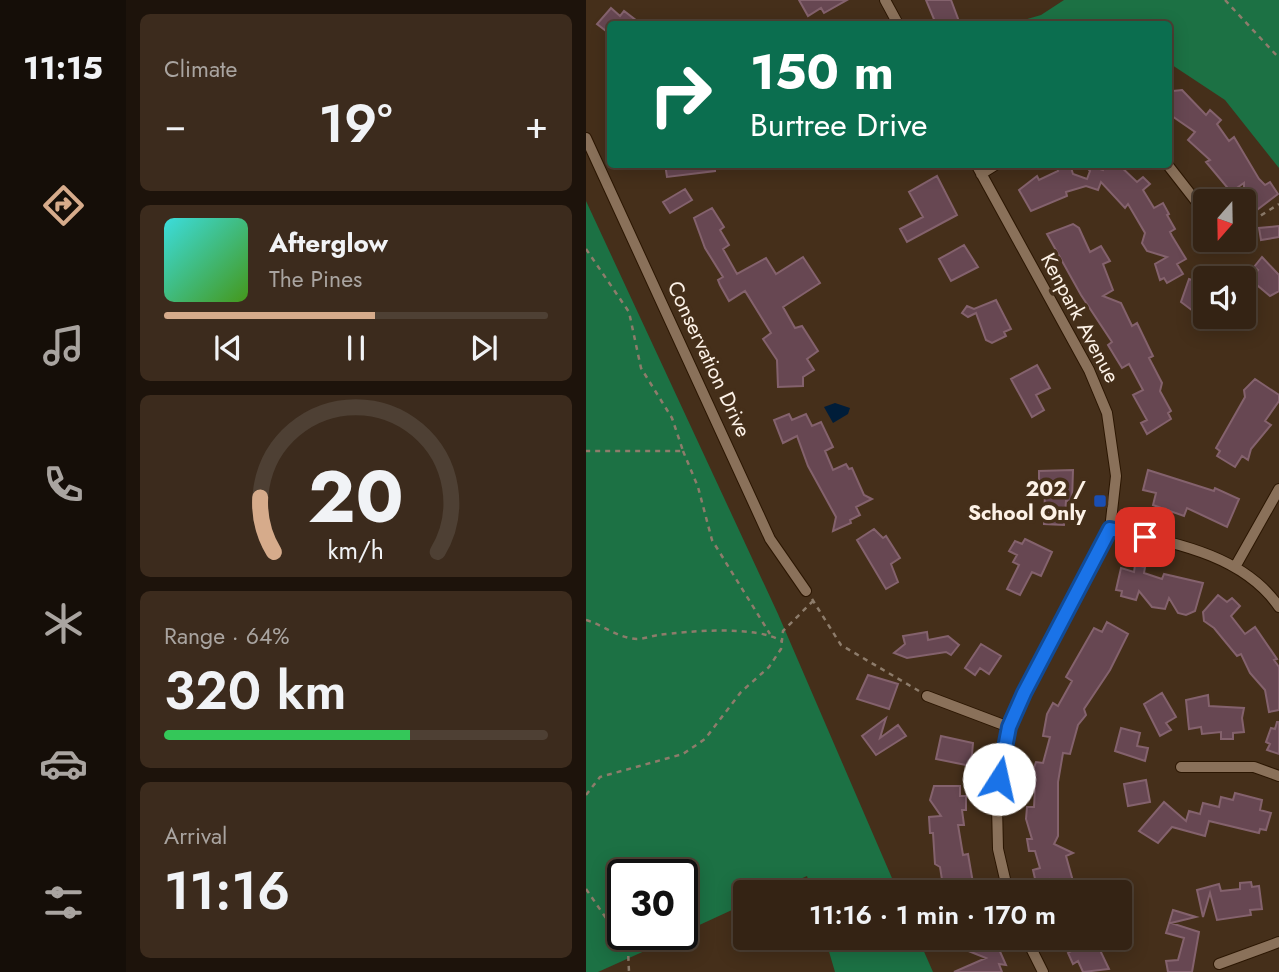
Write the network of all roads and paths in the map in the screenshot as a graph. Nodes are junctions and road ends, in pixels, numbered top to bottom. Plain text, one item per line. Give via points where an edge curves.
1 (885, 0) edge
2 (1225, 0) edge
3 (896, 21) edge
4 (1279, 58) edge
5 (586, 138) edge
6 (1170, 168) edge
7 (978, 169) edge
8 (1193, 197) edge
9 (1279, 204) edge
10 (1256, 218) edge
11 (586, 249) edge
12 (586, 451) edge
13 (683, 451) junction
14 (1279, 489) edge
15 (1110, 529) junction
16 (1235, 567) junction
17 (810, 596) junction
18 (1279, 607) edge
19 (586, 620) edge
20 (770, 634) junction
21 (782, 641) junction
22 (927, 696) joint
23 (1009, 727) junction
24 (1181, 767) dead end
25 (1279, 776) edge
26 (586, 795) edge
27 (1005, 880) edge
28 (586, 889) edge
29 (1279, 942) edge
30 (1032, 950) edge
31 (1219, 964) dead end
32 (629, 972) edge
33 (1043, 972) edge

1 - 3 street
2 - 4 path
5 - 17 street, Conservation Drive via 770,539
6 - 8 street
7 - 15 street, Kenpark Avenue via 1089,370 1107,412 1116,476
9 - 10 path
11 - 13 path via 629,312 641,368 672,418
12 - 13 path
13 - 20 path via 712,540
14 - 16 street
15 - 16 street via 1159,540
15 - 23 street, Kenpark Avenue
16 - 18 street via 1253,578
17 - 21 path via 783,631
17 - 22 path via 841,645
19 - 20 path via 613,634 638,639
20 - 21 path
21 - 26 path via 769,667 741,692 706,739 683,754 600,777
22 - 23 street
23 - 27 street, Kenpark Avenue via 997,806 998,849
24 - 25 street via 1254,767
28 - 32 path via 628,950
29 - 31 street
30 - 33 street

